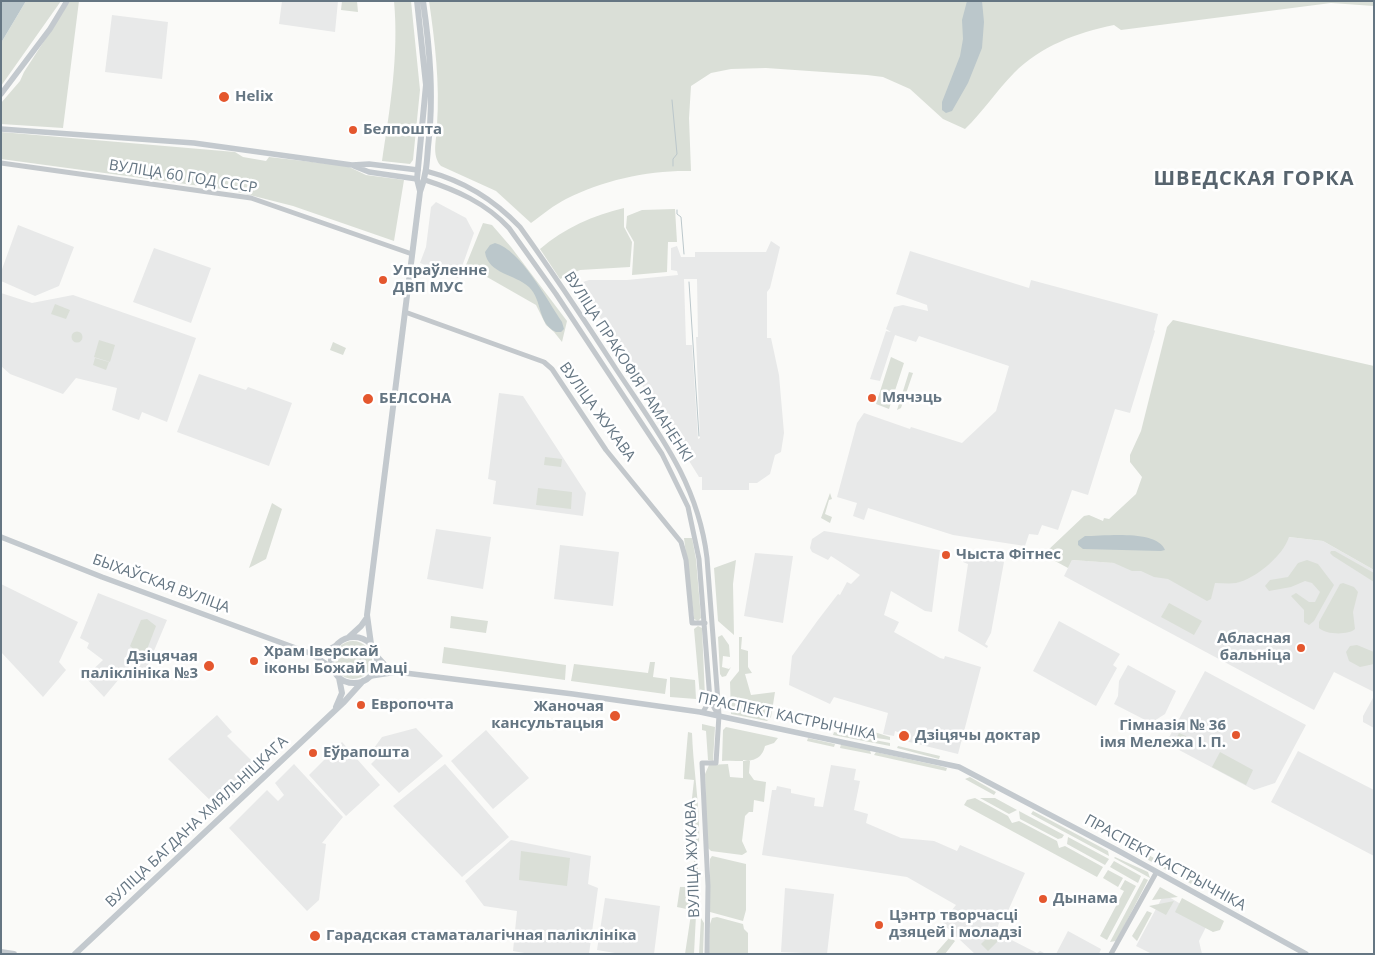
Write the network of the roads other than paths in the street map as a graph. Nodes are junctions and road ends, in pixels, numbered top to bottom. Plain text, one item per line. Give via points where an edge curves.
1 (67, 1) edge
2 (417, 1) edge
3 (423, 1) edge
4 (1, 94) edge
5 (1, 129) edge
6 (1, 164) edge
7 (352, 165) junction
8 (418, 170) junction
9 (426, 172) junction
10 (421, 180) junction
11 (412, 254) junction
12 (405, 312) junction
13 (605, 351) junction
14 (598, 356) junction
15 (1, 536) edge
16 (705, 538) junction
17 (696, 539) junction
18 (703, 602) junction
19 (711, 602) junction
20 (366, 618) junction
21 (705, 622) junction
22 (348, 638) junction
23 (337, 644) junction
24 (371, 644) junction
25 (312, 654) junction
26 (376, 655) junction
27 (332, 668) junction
28 (397, 672) junction
29 (371, 676) junction
30 (339, 678) junction
31 (364, 681) junction
32 (710, 700) junction
33 (336, 707) junction
34 (702, 712) junction
35 (719, 715) junction
36 (1156, 873) junction
37 (1, 952) edge
38 (9, 953) edge
39 (14, 954) edge
40 (75, 954) edge
41 (707, 954) edge
42 (1111, 954) edge
43 (1306, 954) edge

1 - 4 main road
2 - 8 main road via 426,85
3 - 9 main road via 432,88
5 - 7 main road, ВУЛІЦА 60 ГОД СССР via 194,143
6 - 11 street, ВУЛІЦА 60 ГОД СССР via 251,198
7 - 8 main road, ВУЛІЦА 60 ГОД СССР
7 - 10 main road, ВУЛІЦА 60 ГОД СССР via 369,172
8 - 9 main road
8 - 10 main road
9 - 10 main road
9 - 13 street, ВУЛІЦА ПРАКОФІЯ РАМАНЕНКІ via 446,177 481,194 508,215 532,244
10 - 11 main road
10 - 14 street, ВУЛІЦА ПРАКОФІЯ РАМАНЕНКІ via 473,199 498,216 525,249
11 - 12 main road
12 - 20 main road
12 - 21 street, ВУЛІЦА ЖУКАВА via 547,364 606,450 681,542 686,560 692,623
13 - 14 street via 599,350
13 - 16 street, ВУЛІЦА ПРАКОФІЯ РАМАНЕНКІ via 680,468 693,495
14 - 17 street, ВУЛІЦА ПРАКОФІЯ РАМАНЕНКІ via 676,480 688,507
15 - 25 main road, БЫХАЎСКАЯ ВУЛІЦА via 102,577
16 - 17 street via 701,542
16 - 19 street, ВУЛІЦА ПРАКОФІЯ РАМАНЕНКІ
17 - 18 street, ВУЛІЦА ПРАКОФІЯ РАМАНЕНКІ
18 - 19 street via 707,599
18 - 21 street, ВУЛІЦА ПРАКОФІЯ РАМАНЕНКІ
19 - 35 street, ВУЛІЦА ПРАКОФІЯ РАМАНЕНКІ
20 - 22 main road
20 - 24 main road
21 - 32 street, ВУЛІЦА ПРАКОФІЯ РАМАНЕНКІ
22 - 23 main road
22 - 24 main road via 356,637
23 - 25 main road
23 - 27 main road via 331,660
24 - 26 main road
25 - 27 main road, БЫХАЎСКАЯ ВУЛІЦА
26 - 28 main road
26 - 29 main road via 375,670
27 - 30 main road
28 - 29 main road, ПРАСПЕКТ КАСТРЫЧНІКА
28 - 34 main road, ПРАСПЕКТ КАСТРЫЧНІКА
29 - 31 main road
30 - 31 main road via 355,683
30 - 33 main road via 342,693
31 - 33 main road, ВУЛІЦА БАГДАНА ХМЯЛЬНІЦКАГА
32 - 34 street
32 - 35 street, ВУЛІЦА ПРАКОФІЯ РАМАНЕНКІ
33 - 40 main road, ВУЛІЦА БАГДАНА ХМЯЛЬНІЦКАГА
34 - 35 main road, ПРАСПЕКТ КАСТРЫЧНІКА
35 - 36 main road, ПРАСПЕКТ КАСТРЫЧНІКА via 958,767
35 - 41 street, ВУЛІЦА ЖУКАВА via 716,763 702,763 708,886
36 - 42 street
36 - 43 main road, ПРАСПЕКТ КАСТРЫЧНІКА
37 - 38 main road
38 - 39 main road

